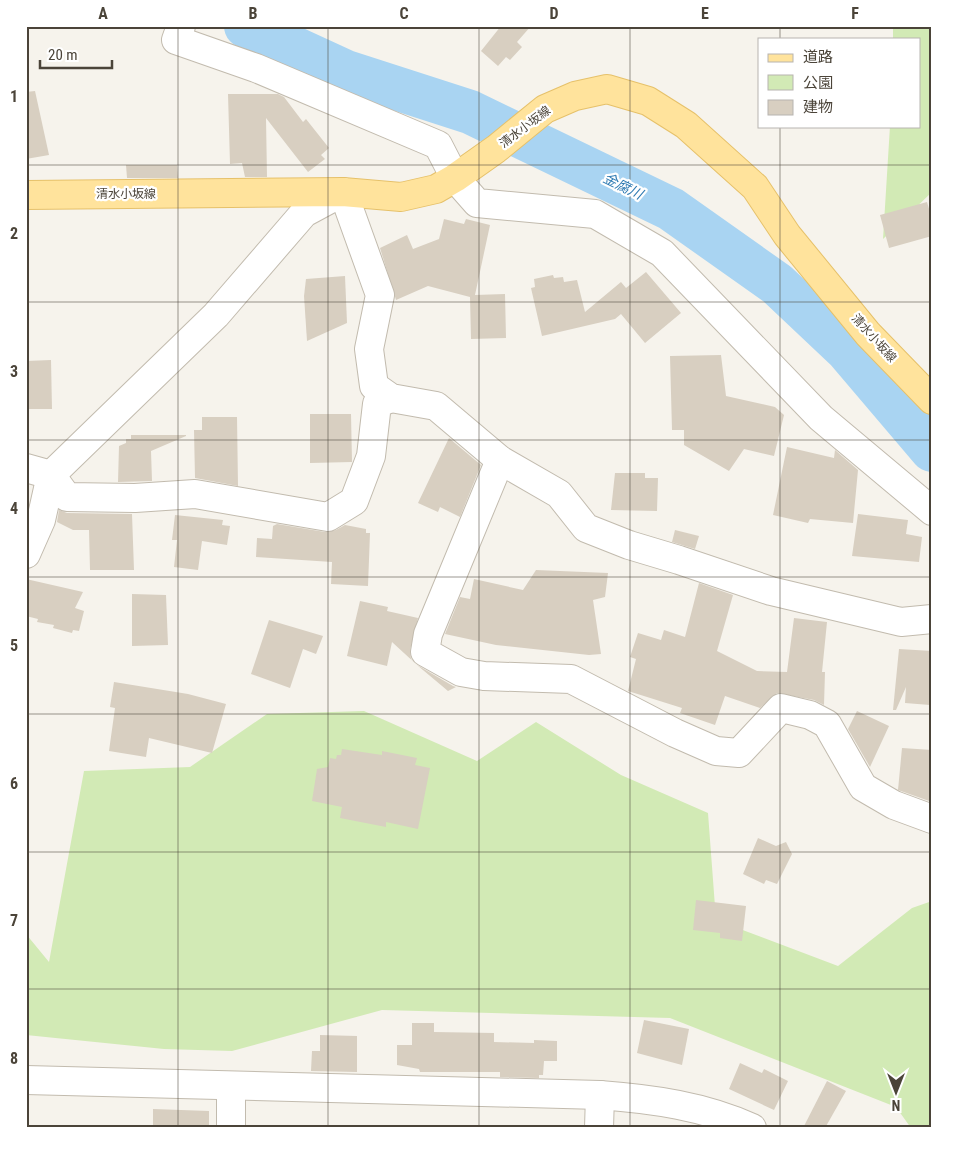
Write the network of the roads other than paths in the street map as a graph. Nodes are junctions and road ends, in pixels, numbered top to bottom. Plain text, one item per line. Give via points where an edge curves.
1 (181, 26) edge
2 (463, 172) junction
3 (343, 192) junction
4 (26, 195) edge
5 (391, 398) junction
6 (932, 400) edge
7 (500, 460) junction
8 (39, 472) edge
9 (932, 511) edge
10 (26, 554) edge
11 (932, 619) edge
12 (932, 820) edge
13 (26, 1080) edge
14 (232, 1086) junction
15 (600, 1095) junction
16 (231, 1128) edge
17 (599, 1128) edge
18 (752, 1128) edge

1 - 2 street via 176,40 256,68 438,145
2 - 3 main road, 清水小坂線 via 436,189 401,197
2 - 6 main road, 清水小坂線 via 545,109 575,96 606,89 648,101 686,125 754,187 787,236 868,334
2 - 9 street via 477,203 595,214 662,253 821,418
3 - 4 main road, 清水小坂線
3 - 5 street via 380,295 369,349 374,386
3 - 8 street via 304,213 216,315
5 - 7 street via 436,406
5 - 8 street via 376,404 371,456 354,501 328,517 195,494 134,498 67,497
7 - 11 street via 559,494 586,528 628,546 771,591 901,622
7 - 12 street via 428,634 425,652 461,672 484,676 571,679 716,751 739,753 781,708 810,715 827,724 863,787 894,806
8 - 10 street via 42,520
13 - 14 street
14 - 15 street
14 - 16 street
15 - 17 street
15 - 18 street via 657,1099 732,1119

